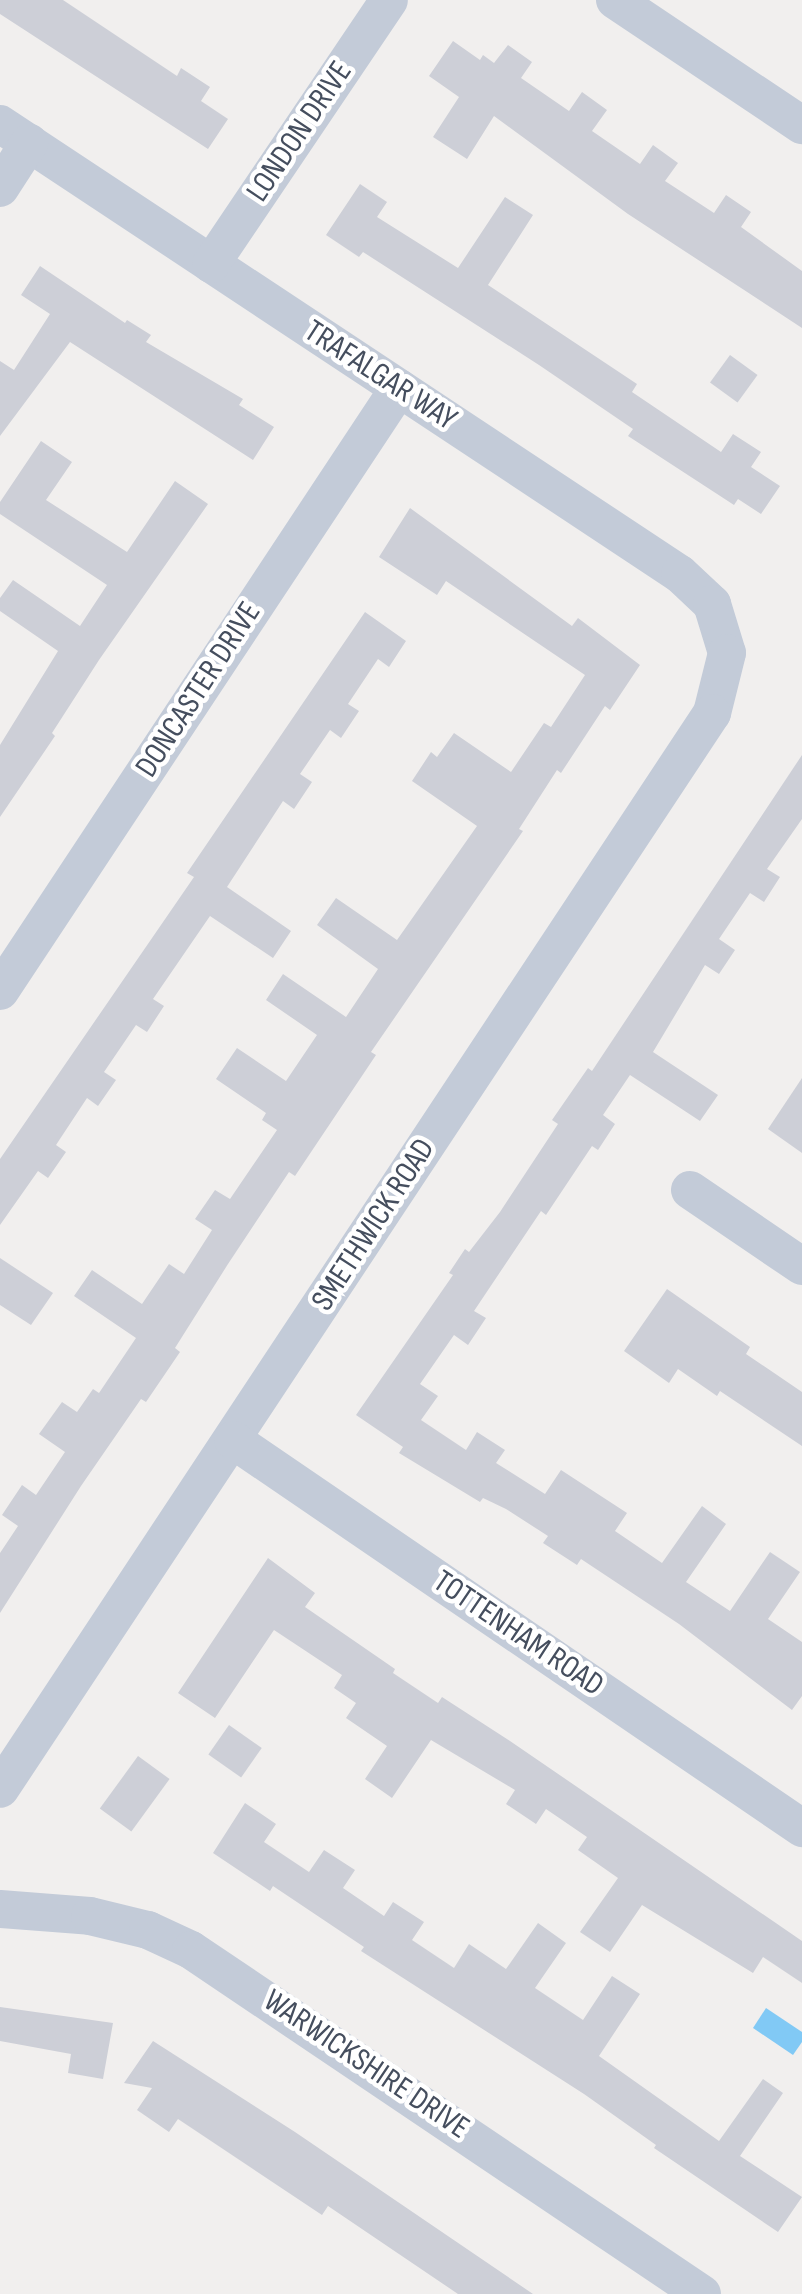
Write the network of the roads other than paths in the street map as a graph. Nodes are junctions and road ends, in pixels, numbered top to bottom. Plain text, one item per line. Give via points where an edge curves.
1 (389, 0) edge
2 (634, 5) edge
3 (802, 125) edge
4 (14, 134) edge
5 (0, 188) edge
6 (211, 264) junction
7 (399, 388) junction
8 (727, 653) joint
9 (0, 991) edge
10 (690, 1190) dead end
11 (802, 1266) edge
12 (233, 1440) junction
13 (0, 1789) edge
14 (802, 1828) edge
15 (0, 1909) edge
16 (702, 2294) edge

1 - 6 street, LONDON DRIVE
2 - 3 street
4 - 5 street
4 - 6 street, TRAFALGAR WAY
6 - 7 street, TRAFALGAR WAY
7 - 8 street, TRAFALGAR WAY via 680,574 712,604
7 - 9 street, DONCASTER DRIVE
8 - 12 street, SMETHWICK ROAD via 712,713
10 - 11 street
12 - 13 street, SMETHWICK ROAD
12 - 14 street, TOTTENHAM ROAD
15 - 16 street, WARWICKSHIRE DRIVE via 90,1916 148,1930 191,1950

